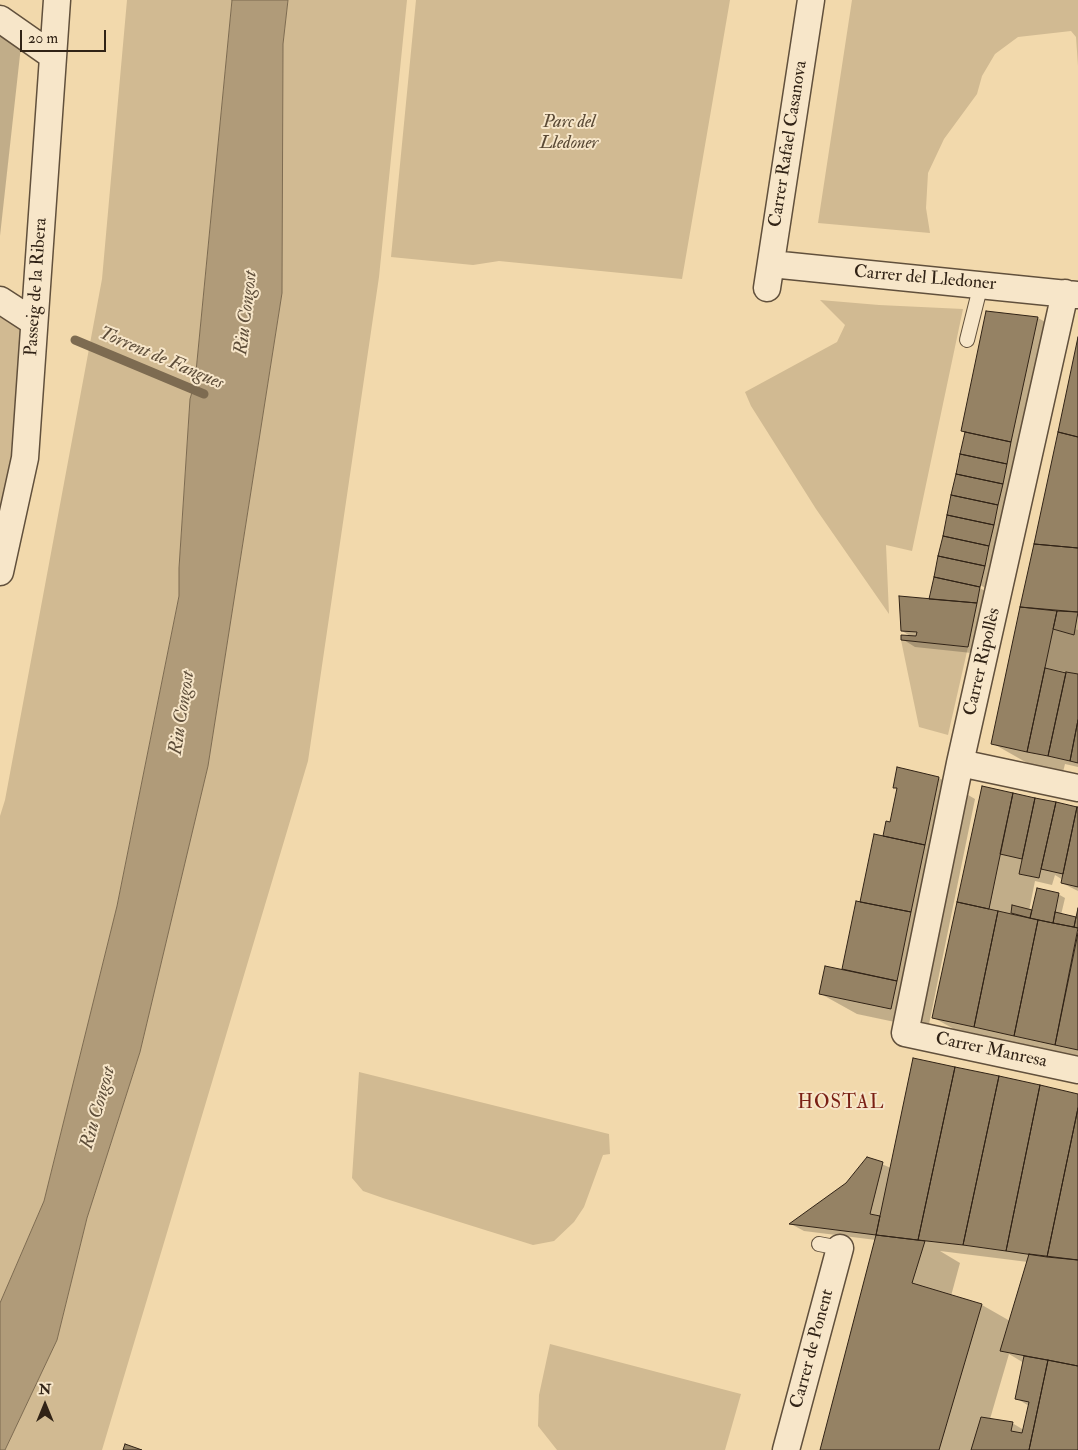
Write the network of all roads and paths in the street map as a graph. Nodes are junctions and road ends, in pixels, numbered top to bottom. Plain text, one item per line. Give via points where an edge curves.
1 (57, 0) edge
2 (811, 0) edge
3 (0, 19) edge
4 (53, 56) junction
5 (769, 276) joint
6 (981, 284) junction
7 (1072, 294) edge
8 (0, 300) edge
9 (34, 322) junction
10 (967, 340) dead end
11 (0, 572) edge
12 (960, 763) junction
13 (1078, 788) edge
14 (905, 1033) joint
15 (1078, 1070) edge
16 (829, 1246) dead end
17 (786, 1450) edge

1 - 4 street, Passeig de la Ribera
2 - 5 street, Carrer Rafael Casanova
3 - 4 street
4 - 9 street, Passeig de la Ribera
5 - 6 street, Carrer del Lledoner
6 - 7 street, Carrer del Lledoner
6 - 10 lane
7 - 12 street, Carrer Ripollès
8 - 9 street
9 - 11 street, Passeig de la Ribera via 24,458
12 - 13 street
12 - 14 street, Carrer Ripollès
14 - 15 street, Carrer Manresa
16 - 17 street, Carrer de Ponent

